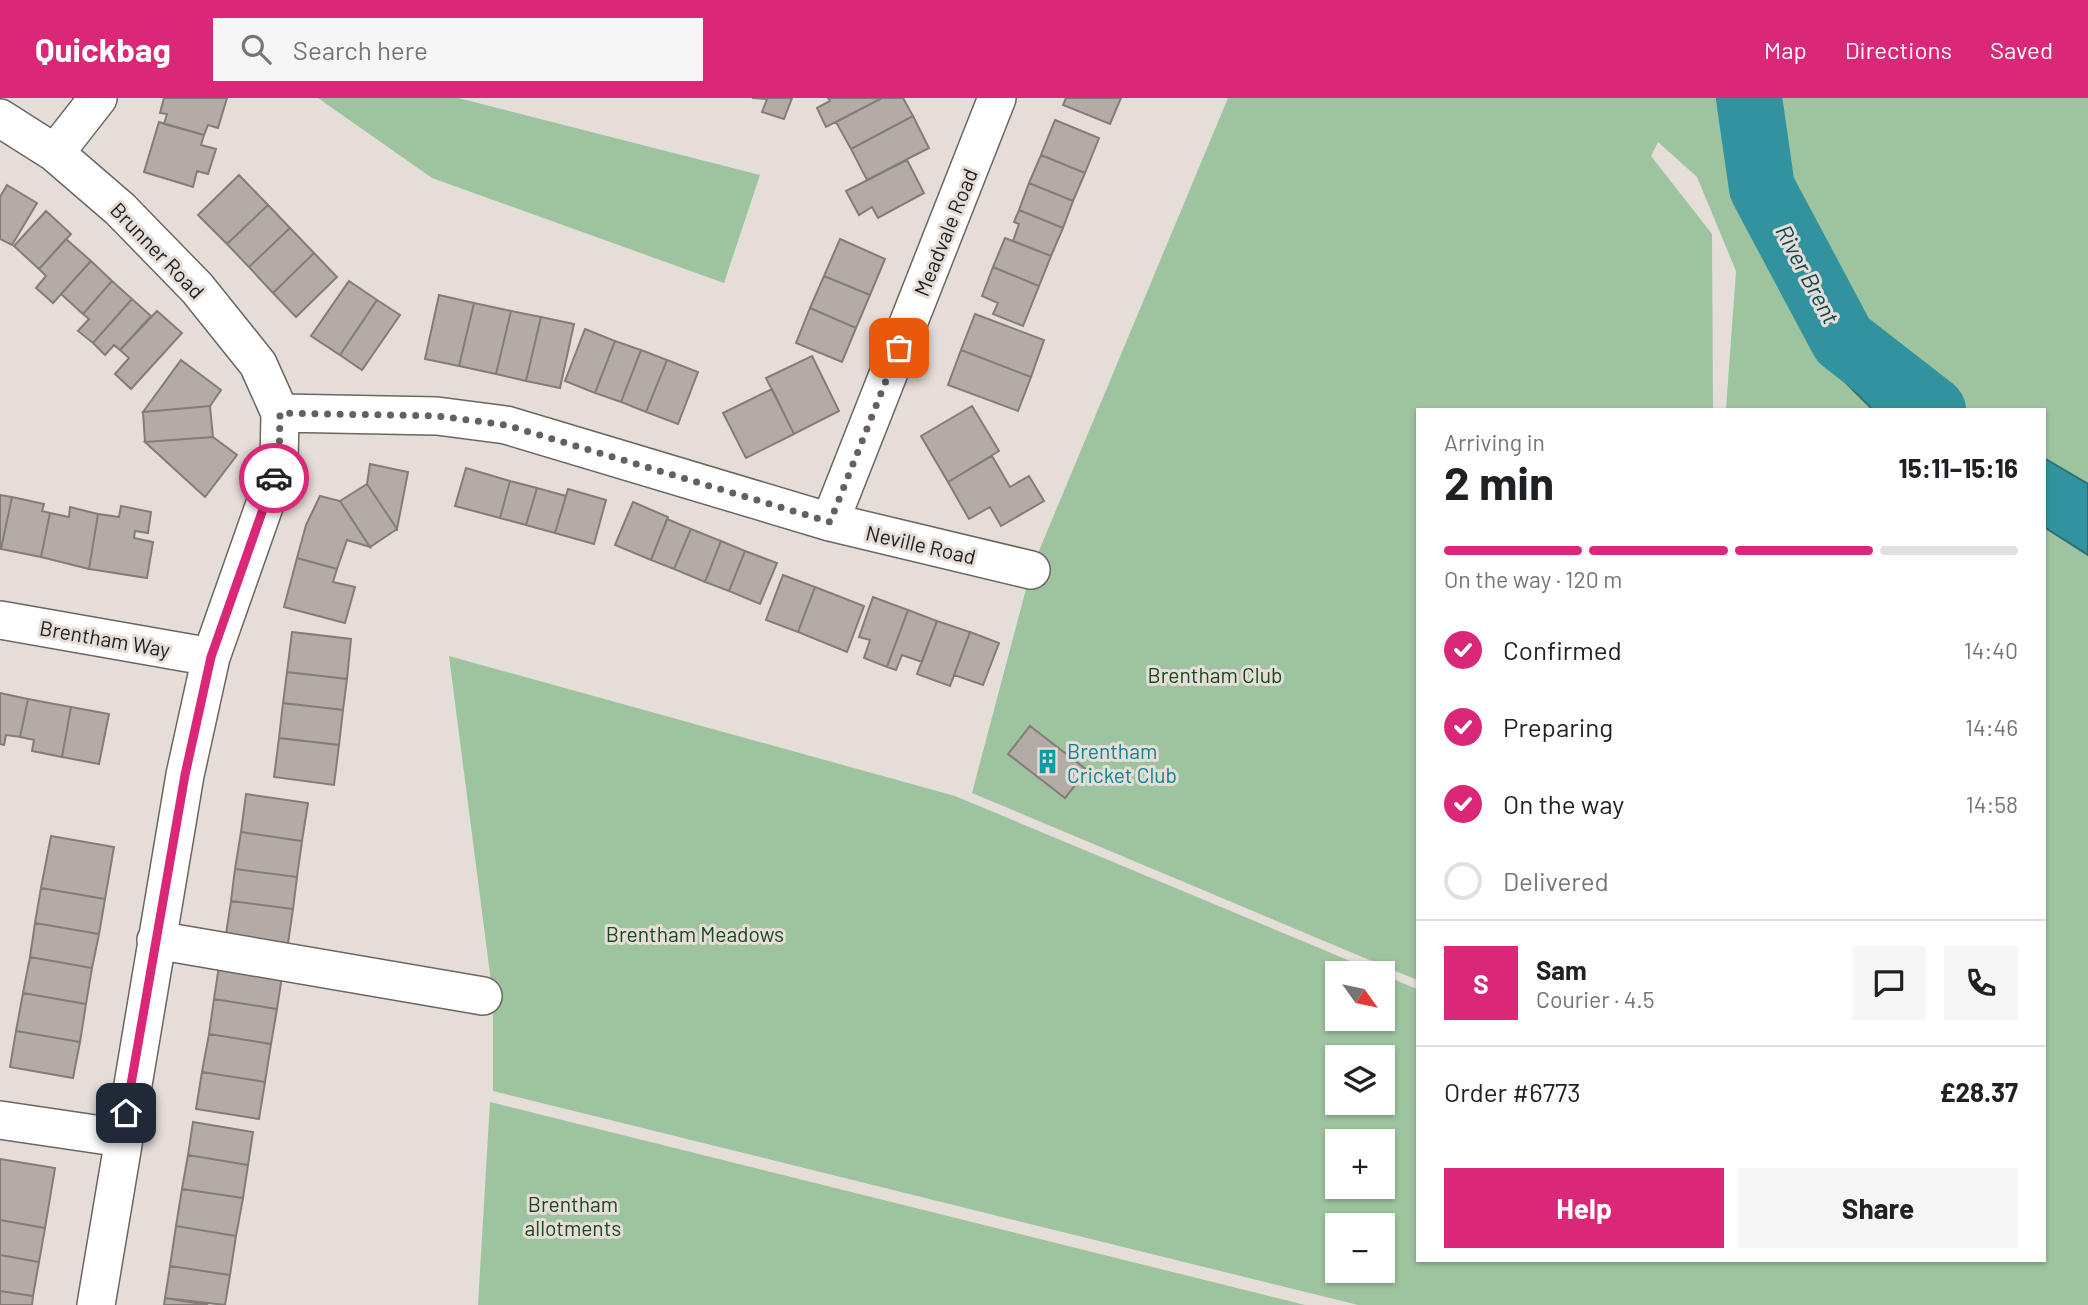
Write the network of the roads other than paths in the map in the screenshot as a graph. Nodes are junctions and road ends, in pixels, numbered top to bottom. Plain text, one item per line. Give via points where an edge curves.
1 (98, 98) edge
2 (997, 98) edge
3 (0, 118) edge
4 (55, 153) junction
5 (280, 413) junction
6 (830, 522) junction
7 (1031, 570) dead end
8 (0, 620) edge
9 (211, 657) junction
10 (156, 940) junction
11 (483, 996) dead end
12 (0, 1120) edge
13 (122, 1138) junction
14 (96, 1305) edge

1 - 4 street
2 - 6 street, Meadvale Road
3 - 4 street, Brunner Road
4 - 5 street, Brunner Road via 120,209 197,288 258,364
5 - 6 street, Neville Road via 438,416 506,425
5 - 9 street via 279,464
6 - 7 street, Neville Road
8 - 9 street, Brentham Way
9 - 10 street
10 - 11 street
10 - 13 street
12 - 13 street
13 - 14 street

